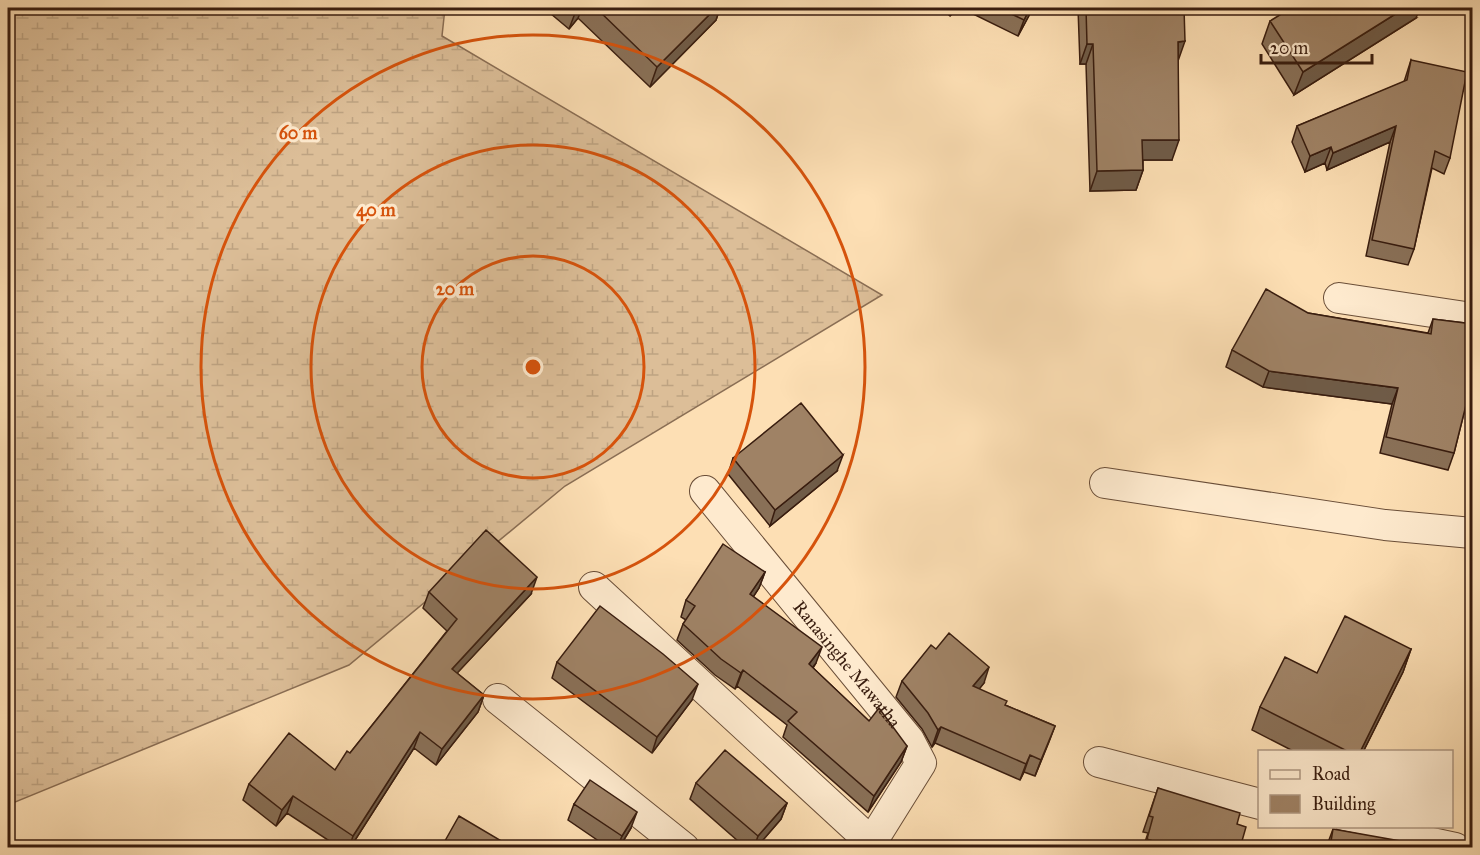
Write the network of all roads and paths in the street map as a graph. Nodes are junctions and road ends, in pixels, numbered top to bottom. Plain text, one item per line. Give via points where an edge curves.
1 (1339, 298) dead end
2 (1473, 318) edge
3 (1105, 483) dead end
4 (705, 491) dead end
5 (1473, 533) edge
6 (594, 587) dead end
7 (498, 699) dead end
8 (1099, 762) dead end
9 (1258, 803) edge
10 (1361, 828) edge
11 (869, 845) edge
12 (684, 848) edge
13 (1455, 848) edge

1 - 2 street
3 - 5 street via 1385,525
4 - 11 street, Ranasinghe Mawatha via 909,740 921,763
6 - 11 street
7 - 12 street
8 - 9 street
10 - 13 street

